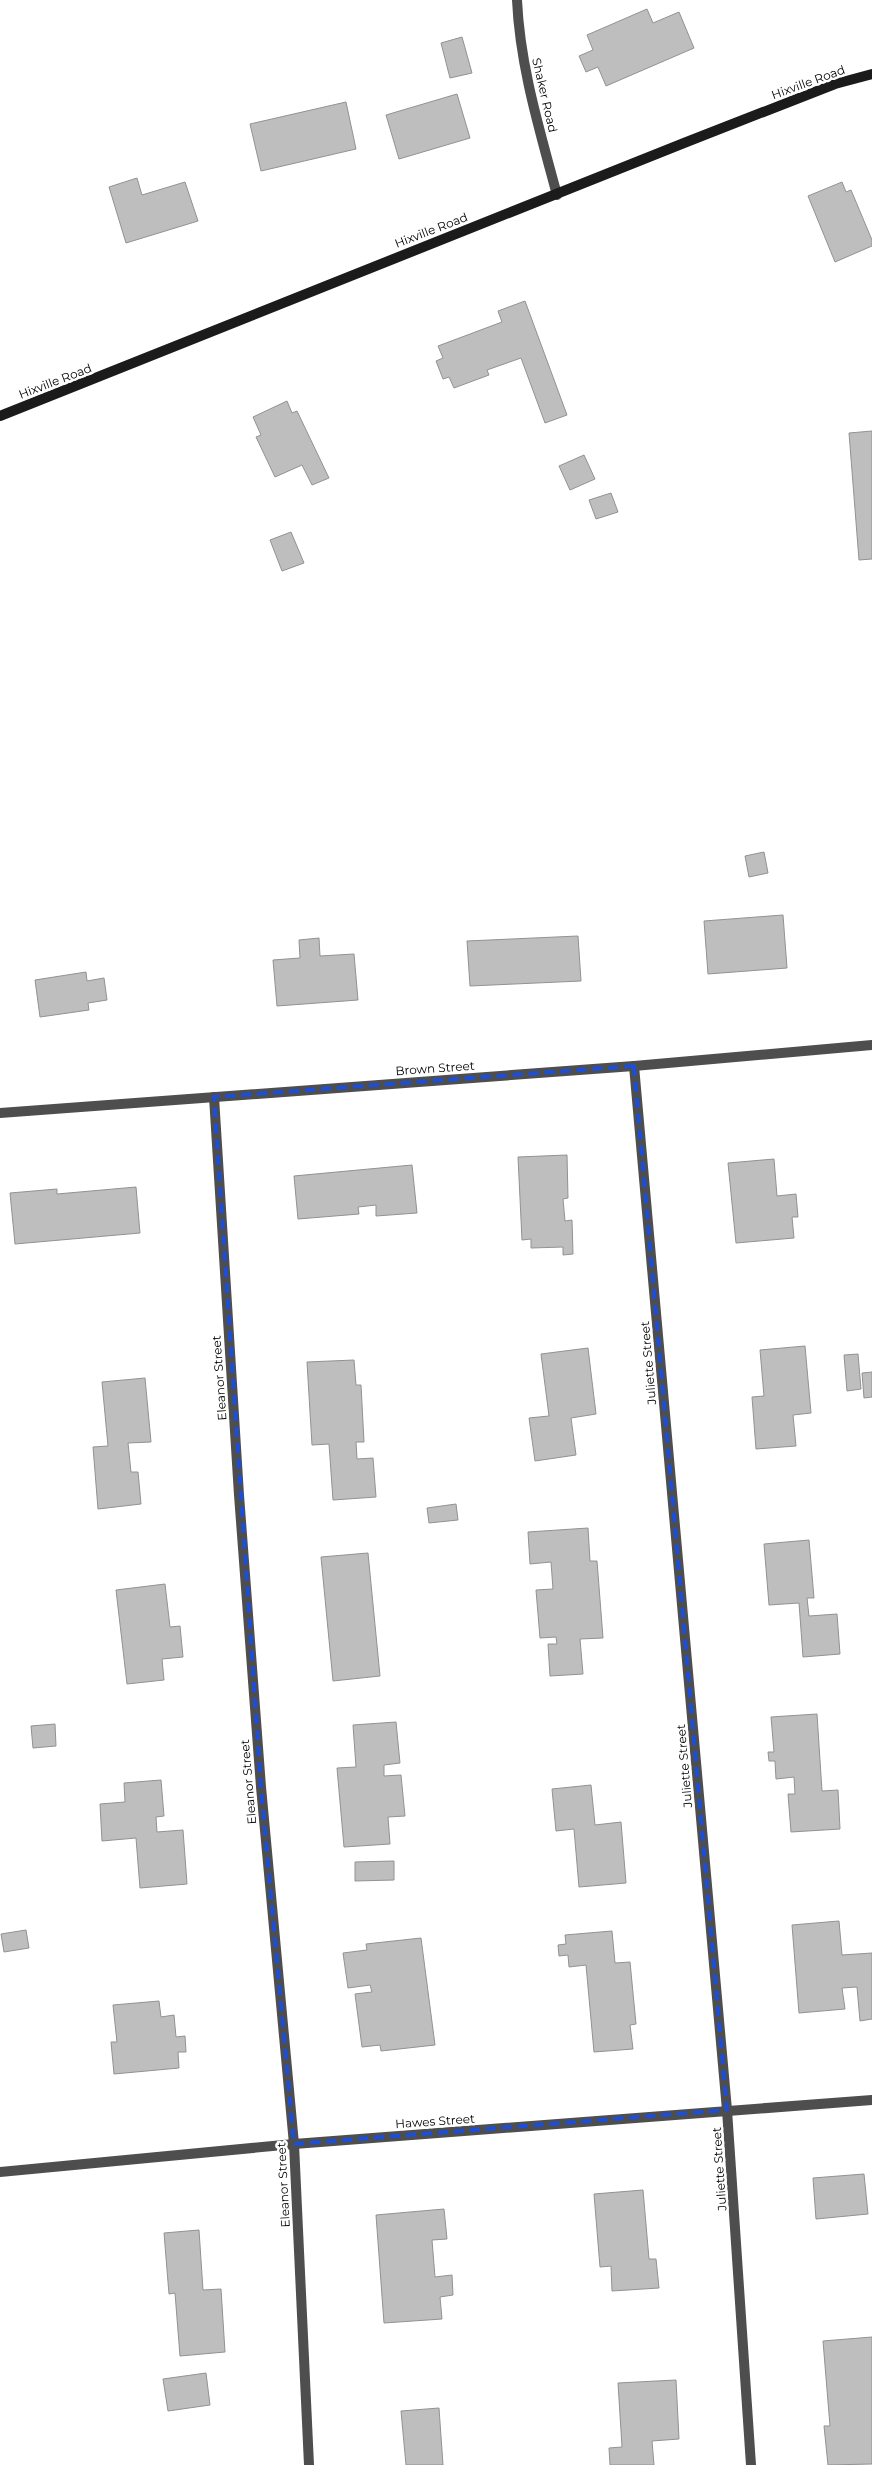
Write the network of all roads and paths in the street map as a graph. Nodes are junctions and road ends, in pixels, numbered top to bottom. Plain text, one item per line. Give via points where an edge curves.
1 (517, 0) edge
2 (872, 74) edge
3 (557, 195) junction
4 (0, 416) edge
5 (872, 1044) edge
6 (634, 1066) junction
7 (214, 1097) junction
8 (0, 1113) edge
9 (872, 2100) edge
10 (727, 2110) junction
11 (294, 2144) junction
12 (0, 2172) edge
13 (309, 2465) edge
14 (751, 2465) edge

1 - 3 street, Shaker Road via 525,69
2 - 3 street, Hixville Road via 826,87
3 - 4 street, Hixville Road
5 - 6 street, Brown Street
6 - 7 street, Brown Street
6 - 10 street, Juliette Street
7 - 8 street, Brown Street
7 - 11 street, Eleanor Street via 261,1787
9 - 10 street, Hawes Street
10 - 11 street, Hawes Street
10 - 14 street, Juliette Street
11 - 12 street, Hawes Street
11 - 13 street, Eleanor Street

